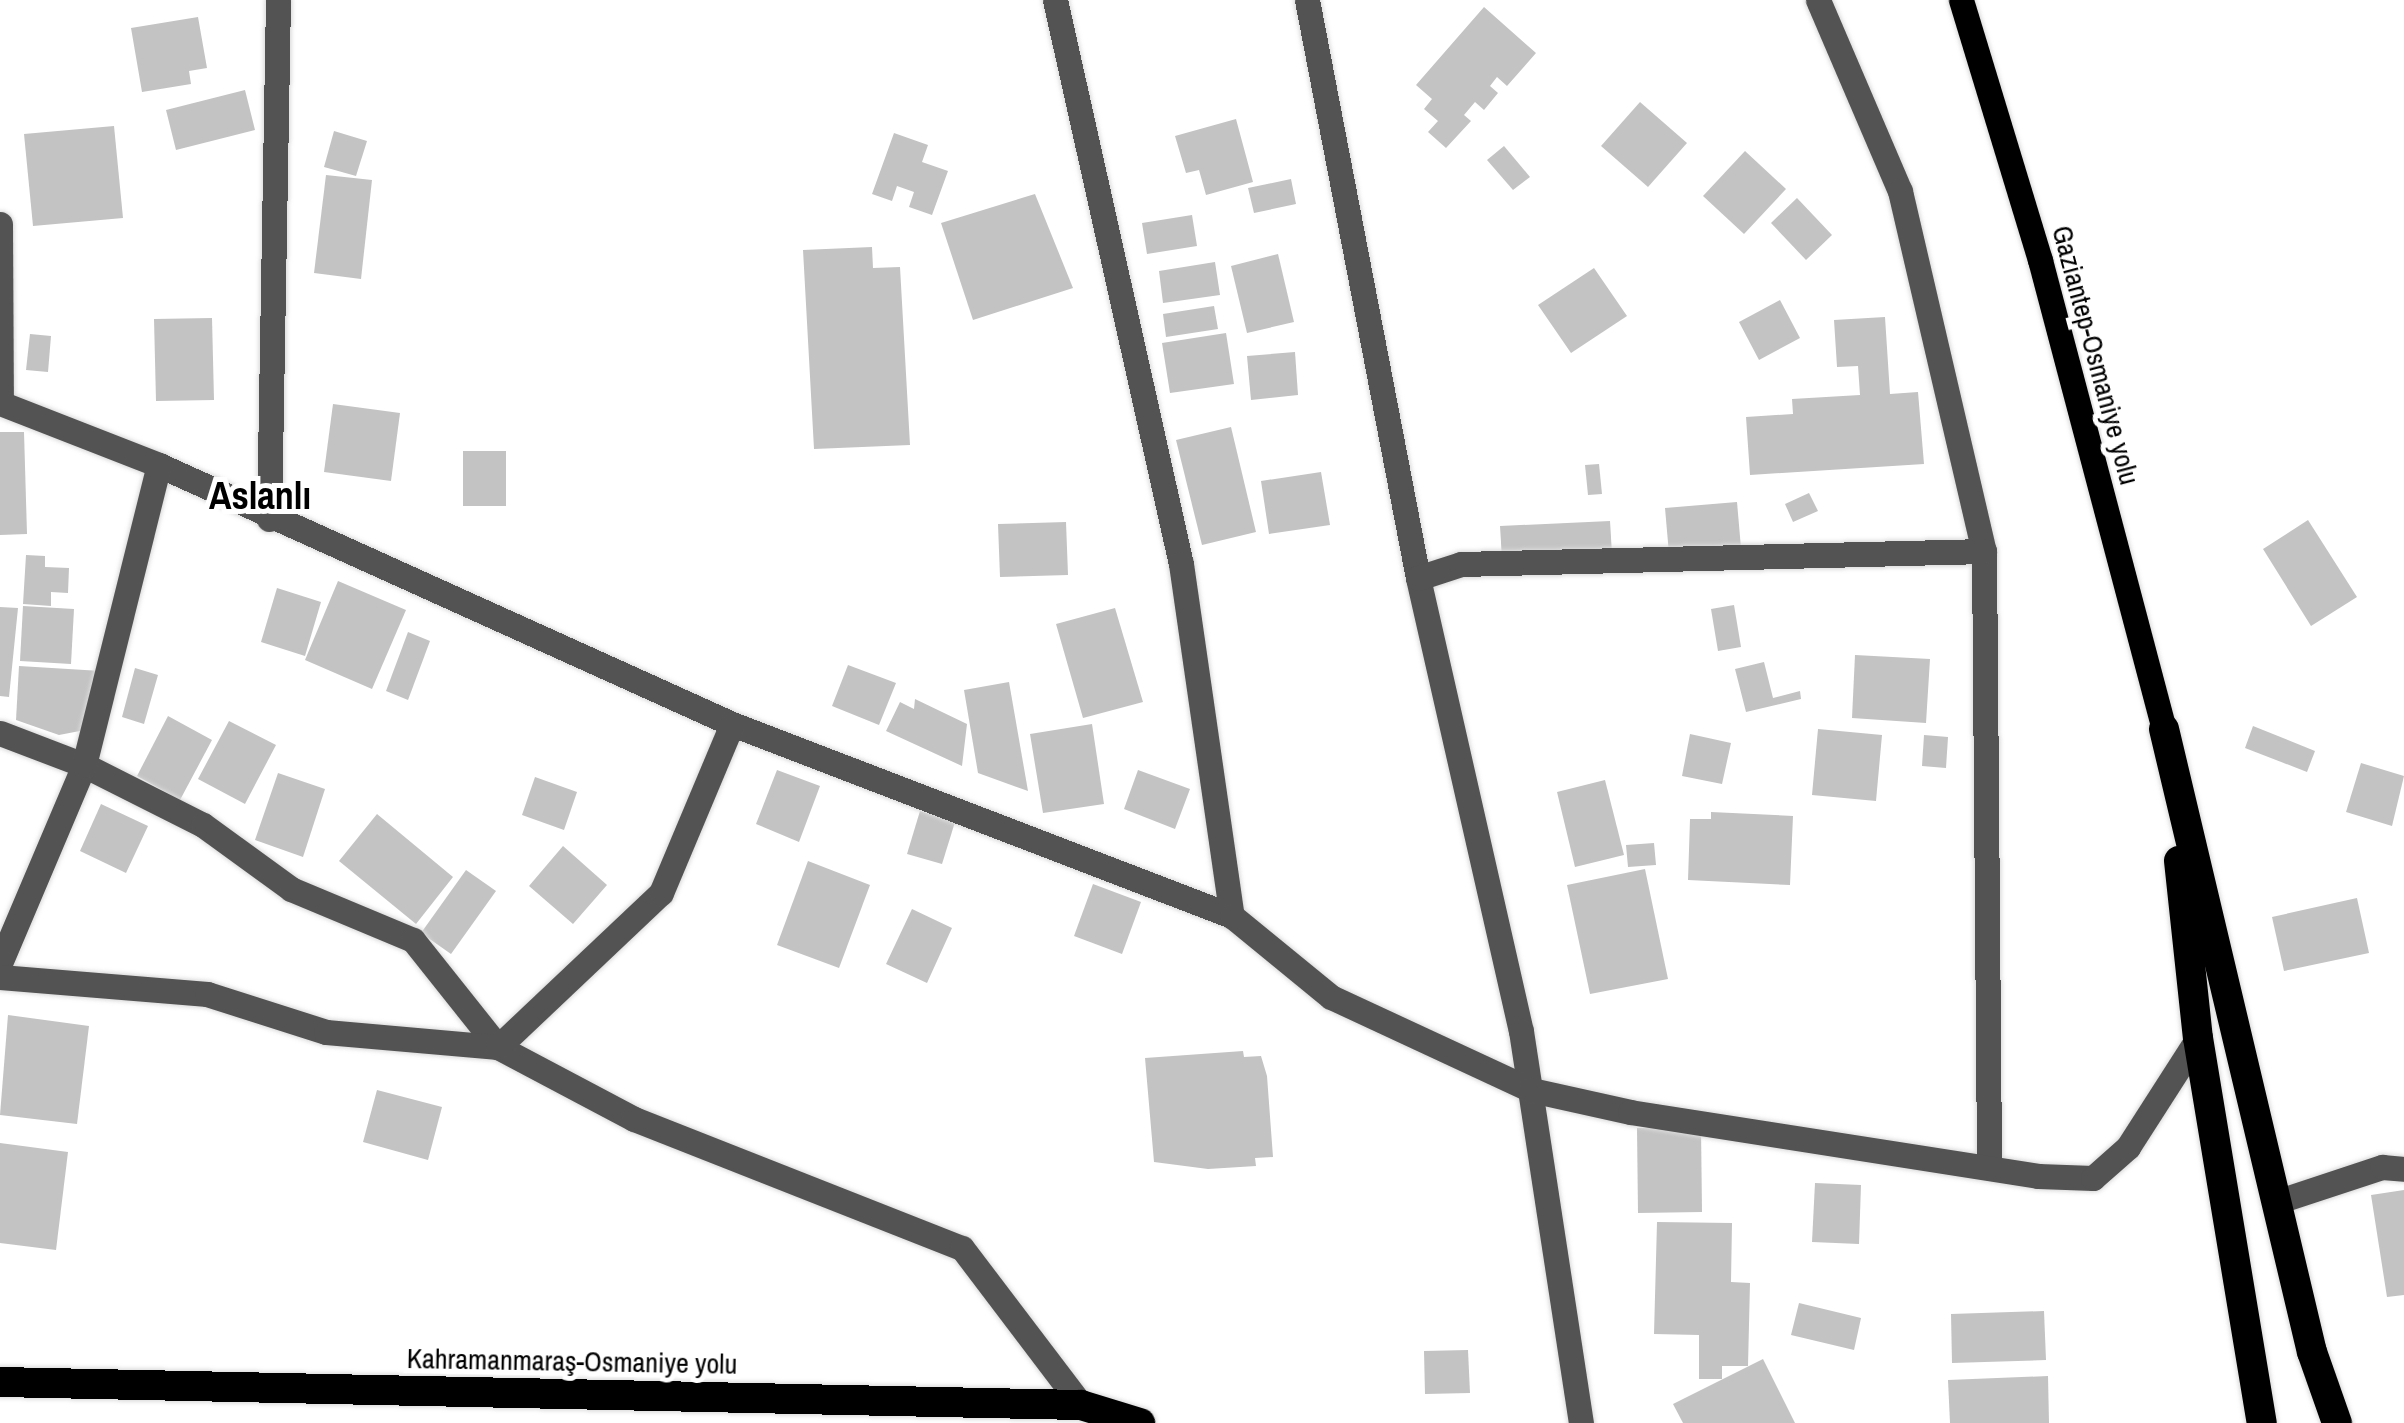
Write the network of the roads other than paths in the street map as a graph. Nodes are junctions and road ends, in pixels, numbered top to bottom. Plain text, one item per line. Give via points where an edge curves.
1 (278, 0) edge
2 (1054, 0) edge
3 (1307, 0) edge
4 (1818, 0) edge
5 (1960, 0) edge
6 (0, 224) edge
7 (1, 403) edge
8 (159, 465) junction
9 (268, 520) junction
10 (1984, 550) junction
11 (1418, 578) junction
12 (732, 724) junction
13 (2164, 729) junction
14 (0, 733) edge
15 (84, 765) junction
16 (1232, 916) junction
17 (0, 964) edge
18 (0, 977) edge
19 (2198, 1038) junction
20 (498, 1047) junction
21 (1531, 1090) junction
22 (1989, 1166) junction
23 (2404, 1169) edge
24 (2276, 1202) junction
25 (0, 1382) edge
26 (1081, 1405) junction
27 (1140, 1423) edge
28 (1582, 1423) edge
29 (2262, 1423) edge
30 (2337, 1423) edge

1 - 9 street
2 - 16 street via 1181,564
3 - 11 street
4 - 10 street via 1900,191
5 - 13 main road, Gaziantep-Osmaniye yolu via 2040,260
6 - 7 street
7 - 8 street
8 - 9 street
8 - 15 street
9 - 12 street
10 - 11 street via 1460,564
10 - 22 street
11 - 21 street
12 - 16 street
12 - 20 street via 661,893
13 - 19 highway
13 - 24 highway
14 - 15 street
15 - 17 street
15 - 20 street via 202,825 292,889 413,940
16 - 21 street via 1332,998
18 - 20 street via 208,994 326,1032
19 - 22 street via 2128,1146 2092,1178
19 - 29 highway
20 - 26 street via 634,1118 962,1248
21 - 22 street via 1630,1112
21 - 28 street
23 - 24 street via 2382,1167
24 - 30 highway via 2312,1352
25 - 26 highway, Kahramanmaraş-Osmaniye yolu
26 - 27 highway, Kahramanmaraş-Osmaniye yolu

